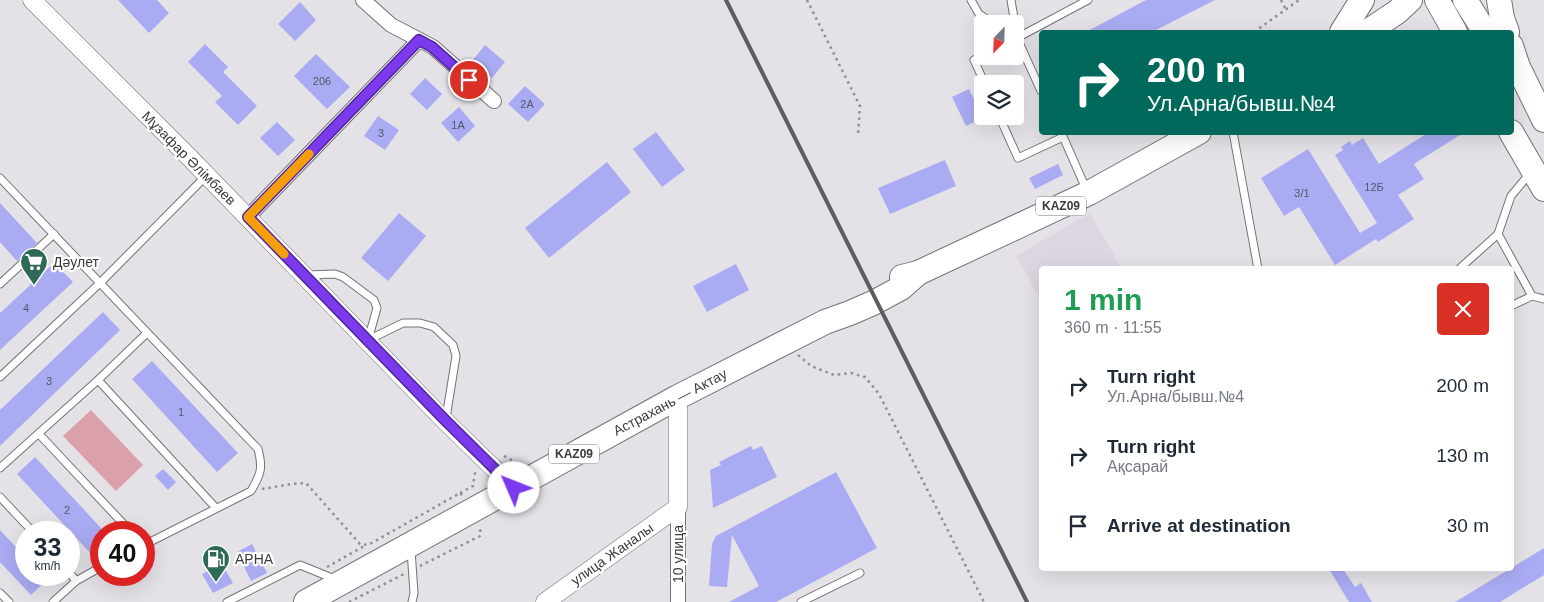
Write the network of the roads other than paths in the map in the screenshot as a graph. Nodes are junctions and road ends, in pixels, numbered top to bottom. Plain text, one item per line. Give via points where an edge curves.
1 (32, 0) edge
2 (363, 0) edge
3 (971, 0) edge
4 (1011, 0) edge
5 (1088, 0) edge
6 (1362, 0) edge
7 (1388, 0) edge
8 (1410, 0) edge
9 (1437, 0) edge
10 (1464, 0) edge
11 (1499, 0) edge
12 (980, 15) edge
13 (1014, 15) edge
14 (1343, 30) edge
15 (1364, 30) edge
16 (1370, 30) edge
17 (1454, 30) edge
18 (1484, 30) edge
19 (1506, 30) edge
20 (1024, 34) edge
21 (419, 40) junction
22 (1024, 55) edge
23 (1514, 55) edge
24 (1514, 80) edge
25 (1039, 86) edge
26 (494, 101) dead end
27 (1544, 120) edge
28 (1003, 125) edge
29 (1544, 128) edge
30 (1062, 135) edge
31 (1194, 135) edge
32 (1234, 135) edge
33 (1506, 135) edge
34 (1513, 135) edge
35 (1540, 173) edge
36 (207, 175) junction
37 (0, 178) edge
38 (1088, 193) junction
39 (248, 217) junction
40 (54, 234) junction
41 (1498, 234) junction
42 (1257, 266) edge
43 (1462, 266) edge
44 (305, 276) junction
45 (0, 282) edge
46 (100, 283) junction
47 (1532, 296) junction
48 (1544, 299) edge
49 (1514, 305) edge
50 (147, 333) junction
51 (368, 340) junction
52 (0, 377) edge
53 (98, 380) junction
54 (678, 397) junction
55 (445, 420) junction
56 (39, 434) junction
57 (0, 468) edge
58 (514, 488) junction
59 (0, 496) edge
60 (678, 507) junction
61 (216, 508) junction
62 (23, 521) edge
63 (121, 521) edge
64 (155, 539) edge
65 (411, 545) junction
66 (860, 573) dead end
67 (70, 586) edge
68 (346, 592) edge
69 (0, 593) edge
70 (9, 602) edge
71 (53, 602) edge
72 (226, 602) edge
73 (306, 602) edge
74 (412, 602) edge
75 (545, 602) edge
76 (678, 602) edge
77 (801, 602) edge

1 - 36 street, Мұзафар Әлімбаев
2 - 21 street via 390,25
3 - 12 lane
4 - 13 lane
5 - 20 lane
6 - 14 highway
7 - 15 highway
8 - 16 highway
9 - 17 highway
10 - 18 highway
11 - 19 highway
21 - 26 street via 432,47
21 - 39 street
22 - 25 lane
23 - 27 highway
24 - 29 highway
28 - 30 lane via 1018,158
30 - 38 lane
31 - 38 highway, Астрахань — Актау / KAZ09
32 - 42 lane
33 - 35 highway
34 - 35 highway
35 - 41 lane via 1511,196
36 - 39 street, Мұзафар Әлімбаев
36 - 46 lane
37 - 40 lane
38 - 54 highway, Астрахань — Актау / KAZ09 via 918,273 896,278 846,305 825,322
39 - 44 street, Мұзафар Әлімбаев
40 - 45 lane
40 - 46 lane
41 - 43 lane
41 - 47 lane
44 - 51 street, Мұзафар Әлімбаев
44 - 51 lane via 334,274 343,277 374,300 377,308
46 - 50 lane
46 - 52 lane
47 - 48 lane
47 - 49 lane
50 - 53 lane
50 - 61 lane via 258,449 261,463 251,491
51 - 55 street, Мұзафар Әлімбаев
51 - 55 lane via 404,323 420,323 434,326 453,345 456,356
53 - 56 lane
53 - 61 lane
54 - 58 highway, Астрахань — Актау / KAZ09
54 - 60 street
55 - 58 street, Мұзафар Әлімбаев
56 - 57 lane
56 - 63 lane
58 - 65 highway, Астрахань — Актау / KAZ09
59 - 62 lane
60 - 75 street, улица Жаналы
60 - 76 street, 10 улица
61 - 64 lane
65 - 68 highway, Астрахань — Актау / KAZ09
65 - 74 lane
66 - 77 lane
67 - 71 lane
68 - 72 lane via 318,572 300,565
68 - 73 highway, Астрахань — Актау / KAZ09
69 - 70 lane

